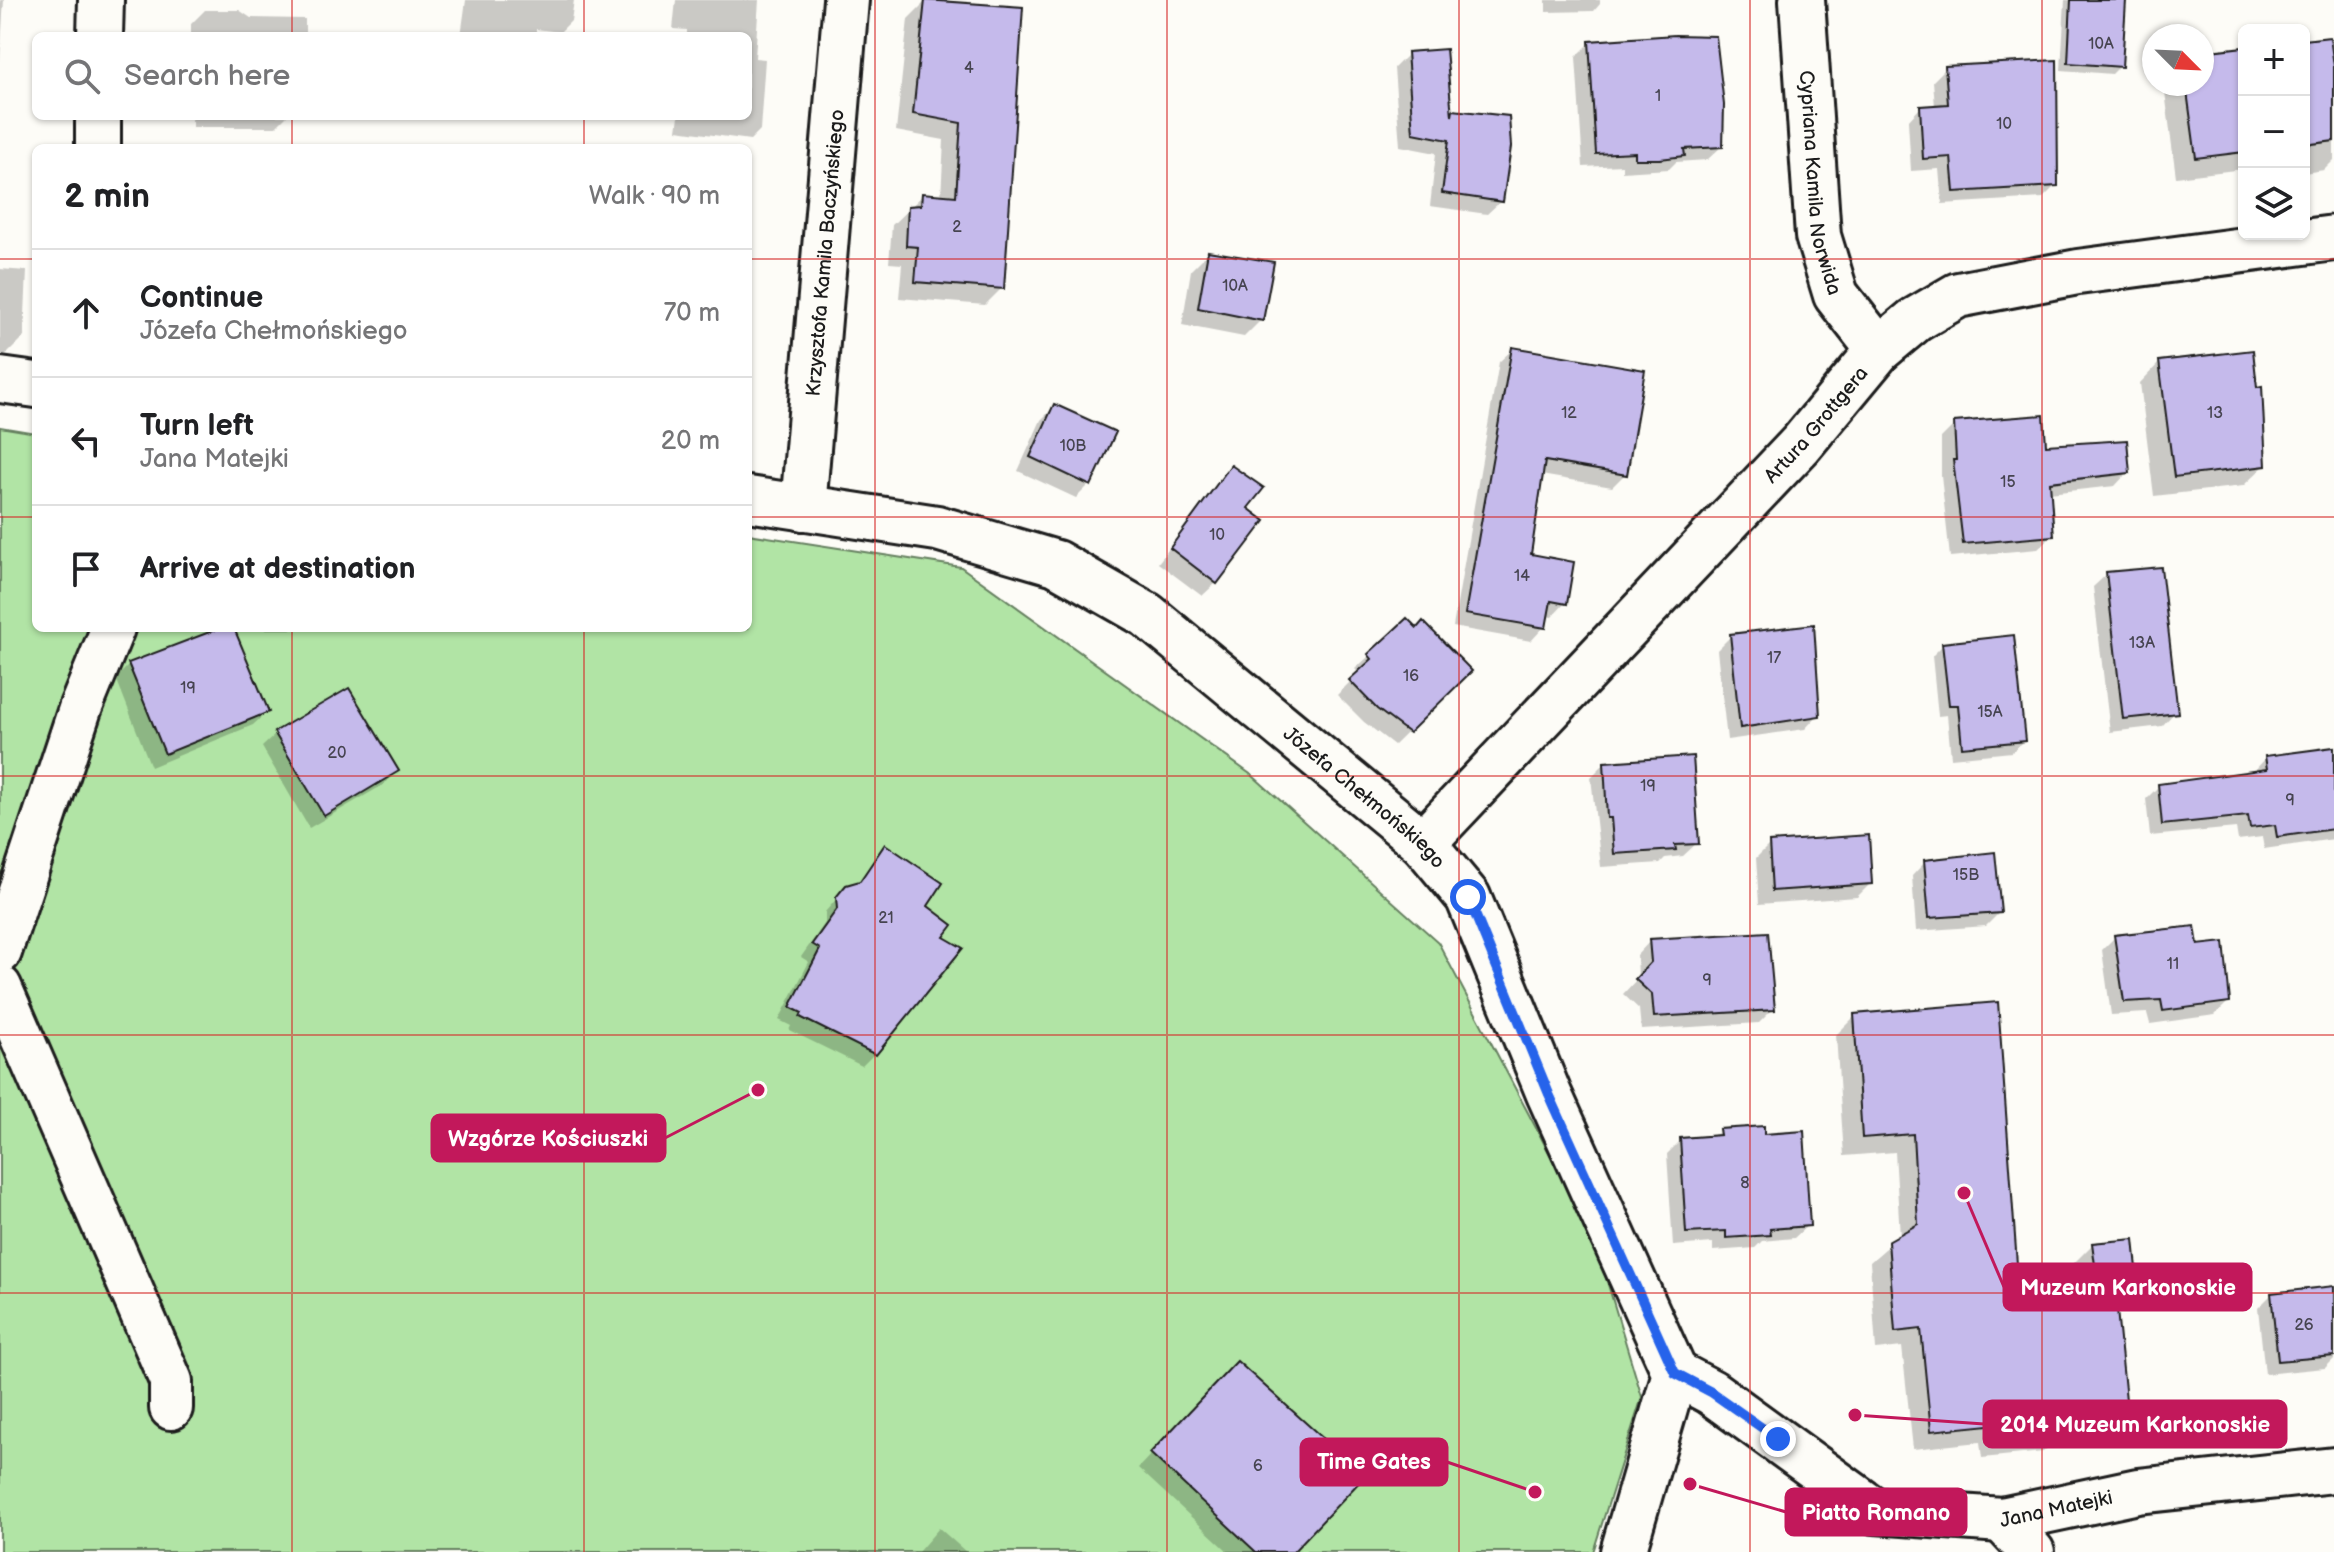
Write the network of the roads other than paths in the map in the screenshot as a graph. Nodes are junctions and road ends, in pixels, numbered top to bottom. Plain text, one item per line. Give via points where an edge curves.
1 (101, 0) edge
2 (846, 0) edge
3 (1802, 0) edge
4 (100, 32) edge
5 (98, 120) edge
6 (98, 144) edge
7 (2334, 238) edge
8 (1879, 350) junction
9 (0, 380) edge
10 (32, 384) edge
11 (752, 500) edge
12 (803, 508) junction
13 (111, 632) edge
14 (1423, 843) junction
15 (0, 952) edge
16 (0, 987) edge
17 (1675, 1373) junction
18 (171, 1408) dead end
19 (2334, 1470) edge
20 (2002, 1520) junction
21 (1623, 1552) edge
22 (2032, 1552) edge

1 - 4 street
2 - 12 street, Krzysztofa Kamila Baczyńskiego
3 - 8 street, Cypriana Kamila Norwida via 1818,236 1836,295
5 - 6 street
7 - 8 street, Artura Grottgera via 2078,272 1958,295 1915,320
8 - 14 street, Artura Grottgera via 1801,444
9 - 10 street
11 - 12 street, Józefa Chełmońskiego
12 - 14 street, Józefa Chełmońskiego via 937,528 1056,563 1147,615
13 - 15 street via 80,709
14 - 17 street, Józefa Chełmońskiego via 1468,897 1549,1094
16 - 18 street via 171,1381
17 - 20 street, Jana Matejki via 1711,1392 1875,1511
17 - 21 street
19 - 20 street, Jana Matejki via 2138,1491
20 - 22 street

